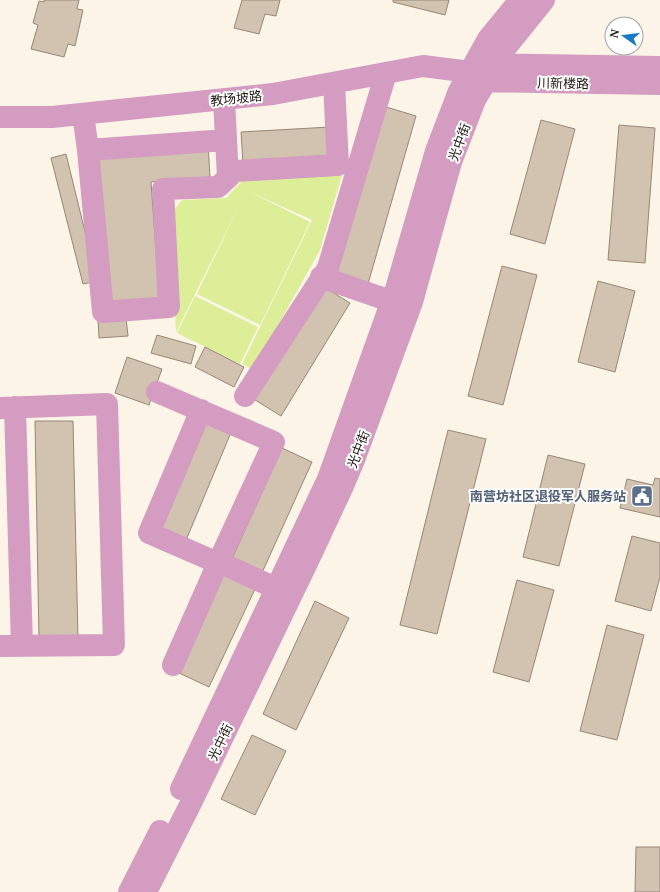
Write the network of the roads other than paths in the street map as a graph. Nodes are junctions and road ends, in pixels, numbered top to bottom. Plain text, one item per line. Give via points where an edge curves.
1 (520, 0) edge
2 (544, 0) edge
3 (660, 67) edge
4 (478, 72) junction
5 (386, 73) junction
6 (334, 83) junction
7 (660, 84) edge
8 (224, 99) junction
9 (83, 114) junction
10 (0, 117) edge
11 (226, 140) junction
12 (88, 150) junction
13 (228, 178) junction
14 (321, 277) junction
15 (401, 304) junction
16 (157, 392) dead end
17 (245, 396) dead end
18 (8, 408) edge
19 (200, 410) junction
20 (218, 562) junction
21 (284, 592) junction
22 (0, 646) edge
23 (22, 646) junction
24 (173, 665) dead end
25 (129, 892) edge
26 (146, 892) edge

1 - 4 street, 光中街 via 488,39
2 - 4 street, 光中街 via 507,46
3 - 4 street, 川新楼路
4 - 5 street, 教场坡路 via 423,66
4 - 7 street, 川新楼路
4 - 15 street, 光中街 via 459,91 436,151
5 - 6 street, 教场坡路
5 - 14 street via 328,268
6 - 8 street, 教场坡路 via 273,94
6 - 13 street via 338,165 235,171
8 - 9 street, 教场坡路
8 - 11 street
9 - 10 street, 教场坡路
9 - 12 street
11 - 12 street
11 - 13 street
12 - 13 street via 102,312 169,307 162,189 218,187
14 - 15 street
14 - 17 street
15 - 21 street, 光中街
16 - 19 street
18 - 23 street
18 - 23 street via 108,404 114,645
19 - 20 street via 148,532
19 - 20 street via 274,442
20 - 21 street
20 - 24 street
21 - 25 street, 光中街
21 - 26 street, 光中街 via 194,796
22 - 23 street

